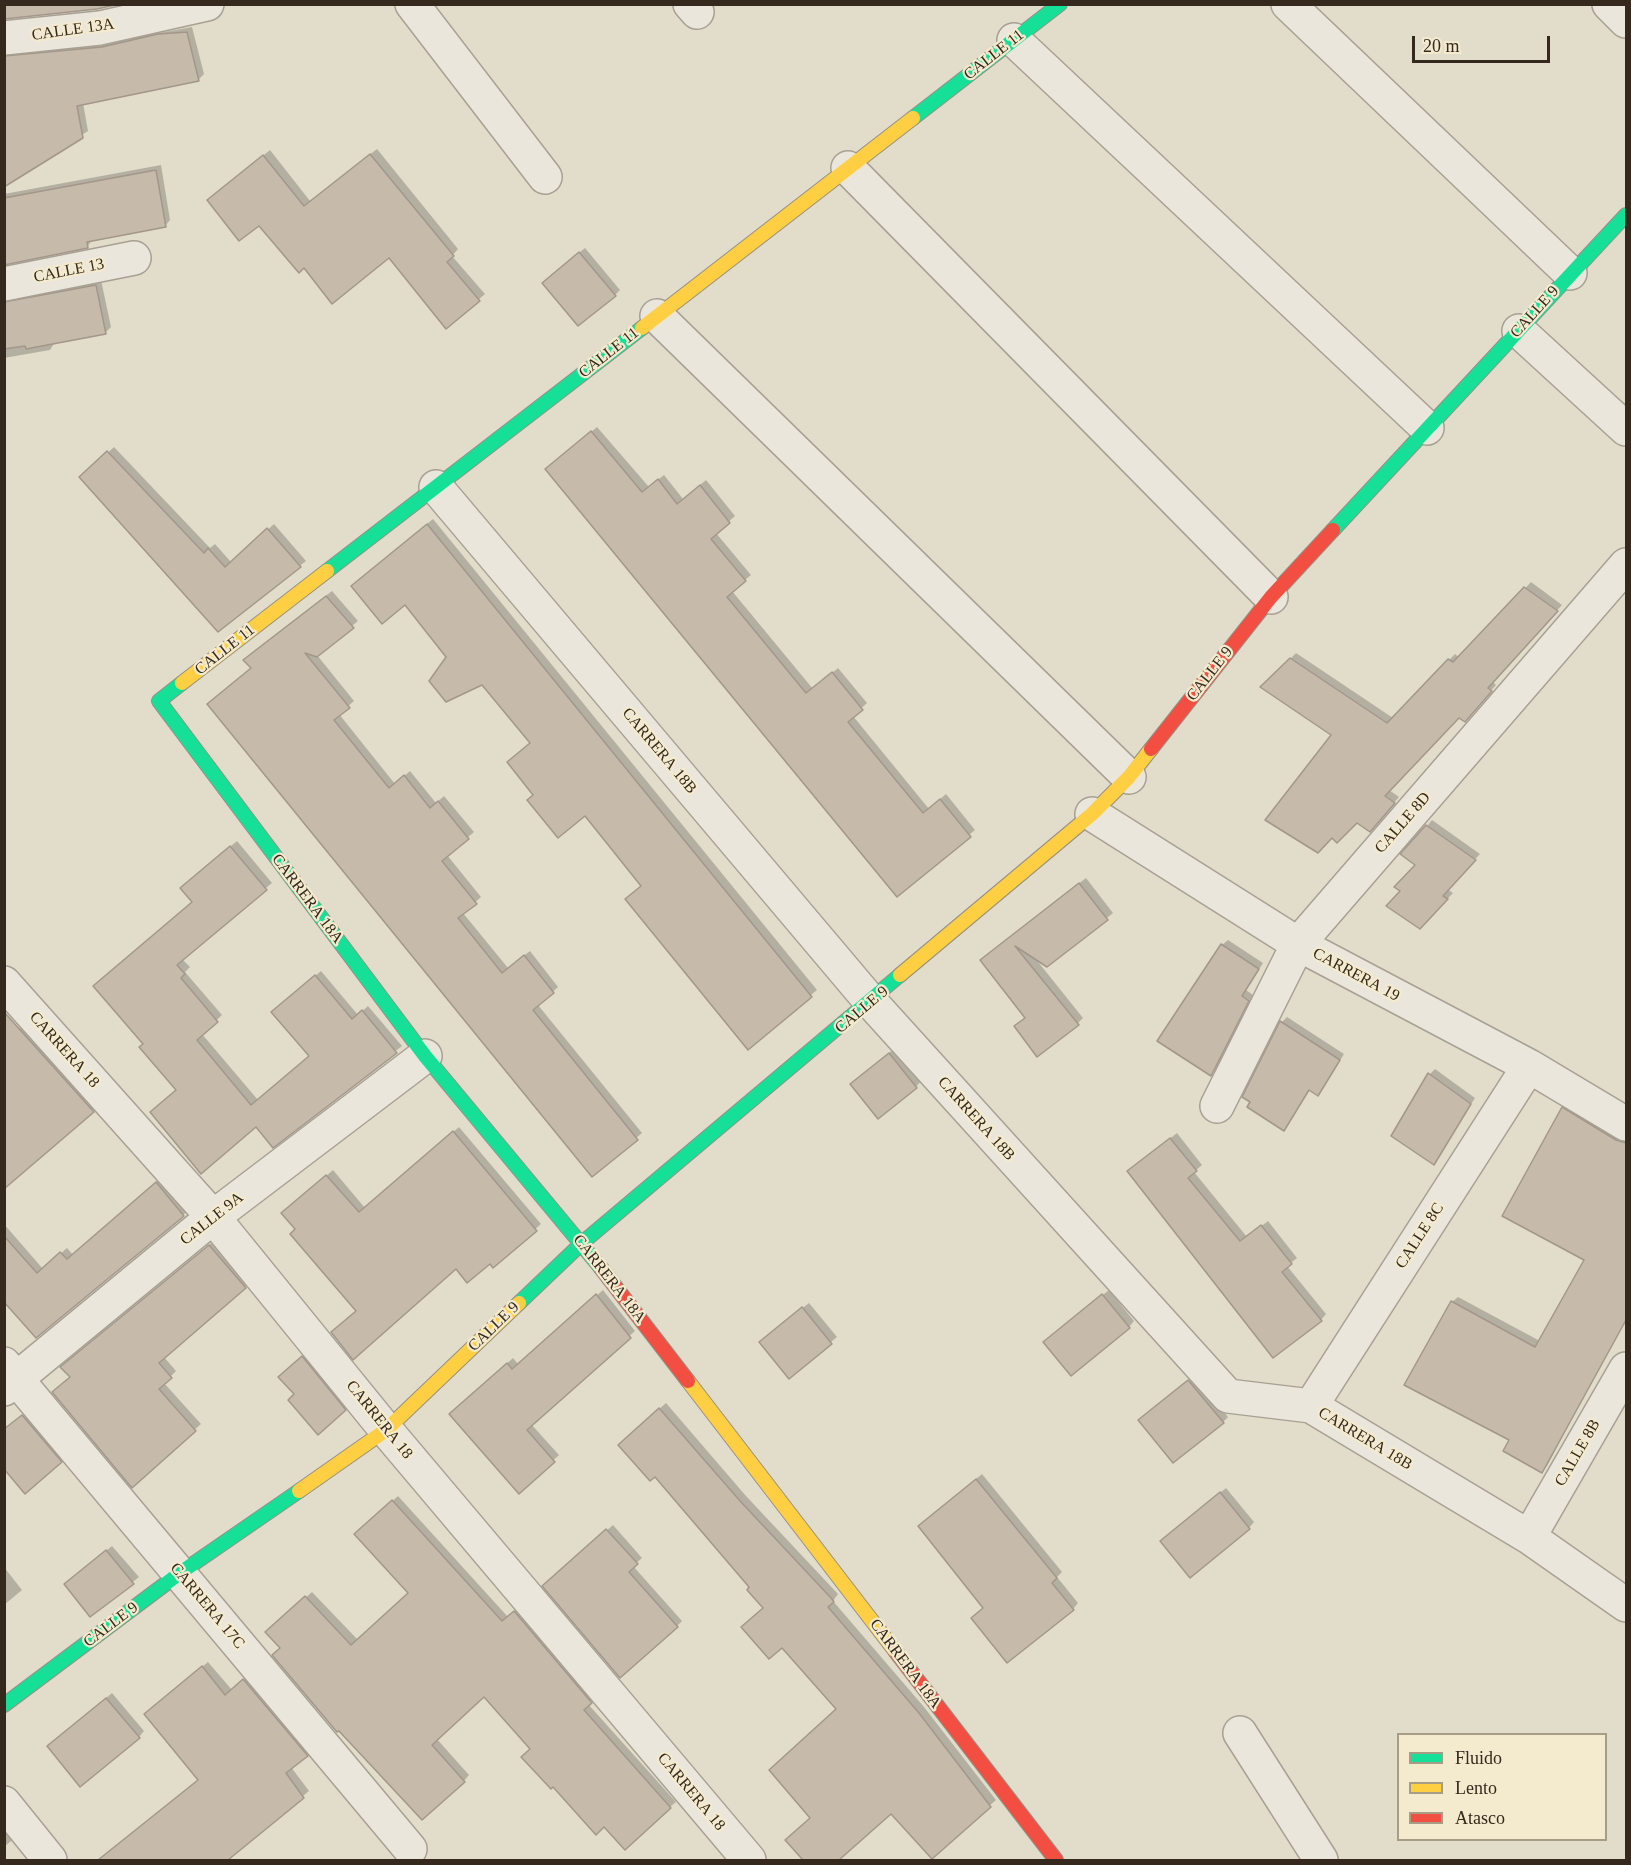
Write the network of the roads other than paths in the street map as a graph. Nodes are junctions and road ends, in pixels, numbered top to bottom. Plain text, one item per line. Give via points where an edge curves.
1 (207, 4) edge
2 (412, 4) edge
3 (1060, 4) edge
4 (1288, 4) edge
5 (1609, 4) edge
6 (1626, 21) edge
7 (4, 39) edge
8 (1014, 40) junction
9 (848, 168) junction
10 (545, 177) dead end
11 (1626, 215) edge
12 (134, 258) dead end
13 (1570, 273) junction
14 (4, 284) edge
15 (657, 316) junction
16 (1519, 331) junction
17 (1427, 428) junction
18 (1626, 429) edge
19 (436, 487) junction
20 (1626, 565) edge
21 (1271, 597) junction
22 (159, 701) joint
23 (1129, 777) junction
24 (1092, 814) junction
25 (1298, 944) junction
26 (4, 983) edge
27 (871, 1002) junction
28 (426, 1056) junction
29 (1529, 1066) junction
30 (1217, 1106) dead end
31 (1626, 1124) edge
32 (213, 1217) junction
33 (582, 1243) junction
34 (1626, 1369) edge
35 (9, 1377) edge
36 (1311, 1406) junction
37 (386, 1430) junction
38 (1529, 1537) junction
39 (180, 1573) junction
40 (1626, 1605) edge
41 (4, 1705) edge
42 (1240, 1733) dead end
43 (4, 1803) edge
44 (410, 1849) dead end
45 (50, 1860) edge
46 (749, 1860) edge
47 (1056, 1860) edge
48 (1321, 1860) edge

1 - 7 street, CALLE 13A via 100,28
2 - 10 street
3 - 8 street, CALLE 11
4 - 13 street
5 - 6 street
8 - 9 street, CALLE 11
8 - 17 street
9 - 15 street, CALLE 11
9 - 21 street
11 - 13 street, CALLE 9
12 - 14 street, CALLE 13
13 - 16 street, CALLE 9
15 - 19 street, CALLE 11
15 - 23 street
16 - 17 street, CALLE 9
16 - 18 street
17 - 21 street, CALLE 9
19 - 22 street, CALLE 11
19 - 27 street, CARRERA 18B
20 - 25 street, CALLE 8D
21 - 23 street, CALLE 9
22 - 28 street, CARRERA 18A
23 - 24 street, CALLE 9
24 - 25 street, CARRERA 19
24 - 27 street, CALLE 9
25 - 29 street, CARRERA 19
25 - 30 street, CALLE 8D
26 - 32 street, CARRERA 18
27 - 33 street, CALLE 9
27 - 36 street, CARRERA 18B via 1227,1396
28 - 32 street, CALLE 9A
28 - 33 street, CARRERA 18A
29 - 31 street, CARRERA 19
29 - 36 street, CALLE 8C
32 - 35 street, CALLE 9A
32 - 37 street, CARRERA 18
33 - 37 street, CALLE 9
33 - 47 street, CARRERA 18A
34 - 38 street, CALLE 8B
35 - 39 street, CARRERA 17C
36 - 38 street, CARRERA 18B
37 - 39 street, CALLE 9
37 - 46 street, CARRERA 18
38 - 40 street, CARRERA 18B
39 - 41 street, CALLE 9
39 - 44 street, CARRERA 17C
42 - 48 street
43 - 45 street

